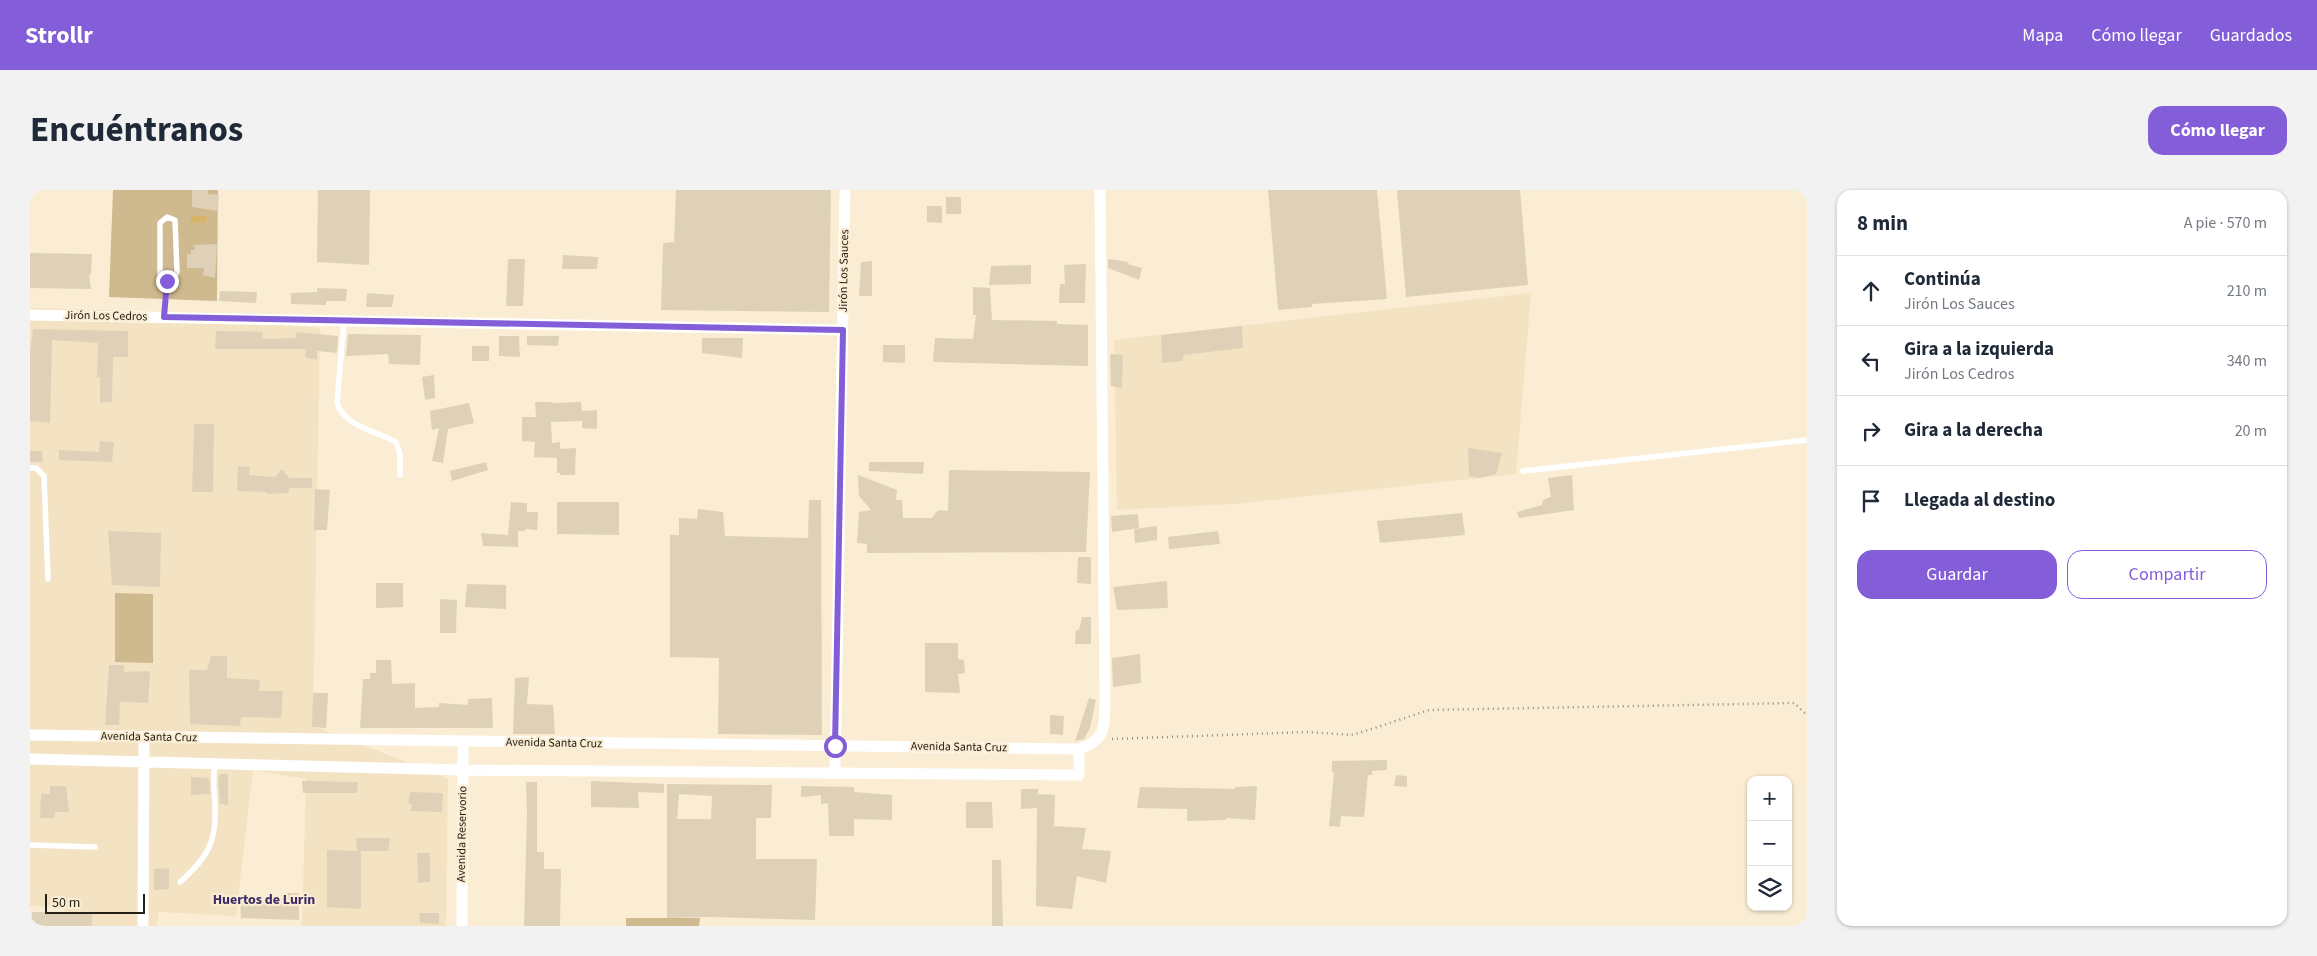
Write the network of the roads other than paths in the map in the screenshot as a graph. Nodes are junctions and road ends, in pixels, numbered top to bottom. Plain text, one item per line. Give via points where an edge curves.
1 (845, 190) edge
2 (1100, 190) edge
3 (167, 281) junction
4 (30, 315) edge
5 (164, 317) junction
6 (344, 321) junction
7 (843, 330) junction
8 (1807, 440) edge
9 (30, 468) edge
10 (1523, 471) dead end
11 (400, 475) dead end
12 (48, 579) dead end
13 (30, 736) edge
14 (144, 738) junction
15 (463, 741) junction
16 (835, 746) junction
17 (1079, 749) junction
18 (30, 759) edge
19 (144, 763) junction
20 (215, 764) junction
21 (463, 770) junction
22 (835, 772) junction
23 (30, 845) edge
24 (95, 846) dead end
25 (180, 882) dead end
26 (142, 926) edge
27 (462, 926) edge

1 - 7 street, Jirón Los Sauces
2 - 17 street via 1105,698 1103,731 1089,746
3 - 3 lane via 160,274 160,223 167,216 175,220 178,272 173,280
3 - 5 lane
4 - 5 street, Jirón Los Cedros
5 - 6 street, Jirón Los Cedros
6 - 7 street, Jirón Los Cedros
6 - 11 lane via 338,403 341,412 347,419 396,442 400,454
7 - 16 street, Jirón Los Sauces
8 - 10 lane
9 - 12 lane via 36,468 44,476
13 - 14 street, Avenida Santa Cruz
14 - 15 street, Avenida Santa Cruz
14 - 19 street
15 - 16 street, Avenida Santa Cruz
15 - 21 street, Avenida Reservorio
16 - 17 street, Avenida Santa Cruz
16 - 22 street, Jirón Los Sauces
17 - 22 street, Avenida Santa Cruz via 1079,775
18 - 19 street, Avenida Santa Cruz
19 - 20 street, Avenida Santa Cruz
19 - 26 street
20 - 21 street, Avenida Santa Cruz
20 - 25 lane via 216,809 212,845 202,862
21 - 22 street, Avenida Santa Cruz
21 - 27 street, Avenida Reservorio
23 - 24 lane

